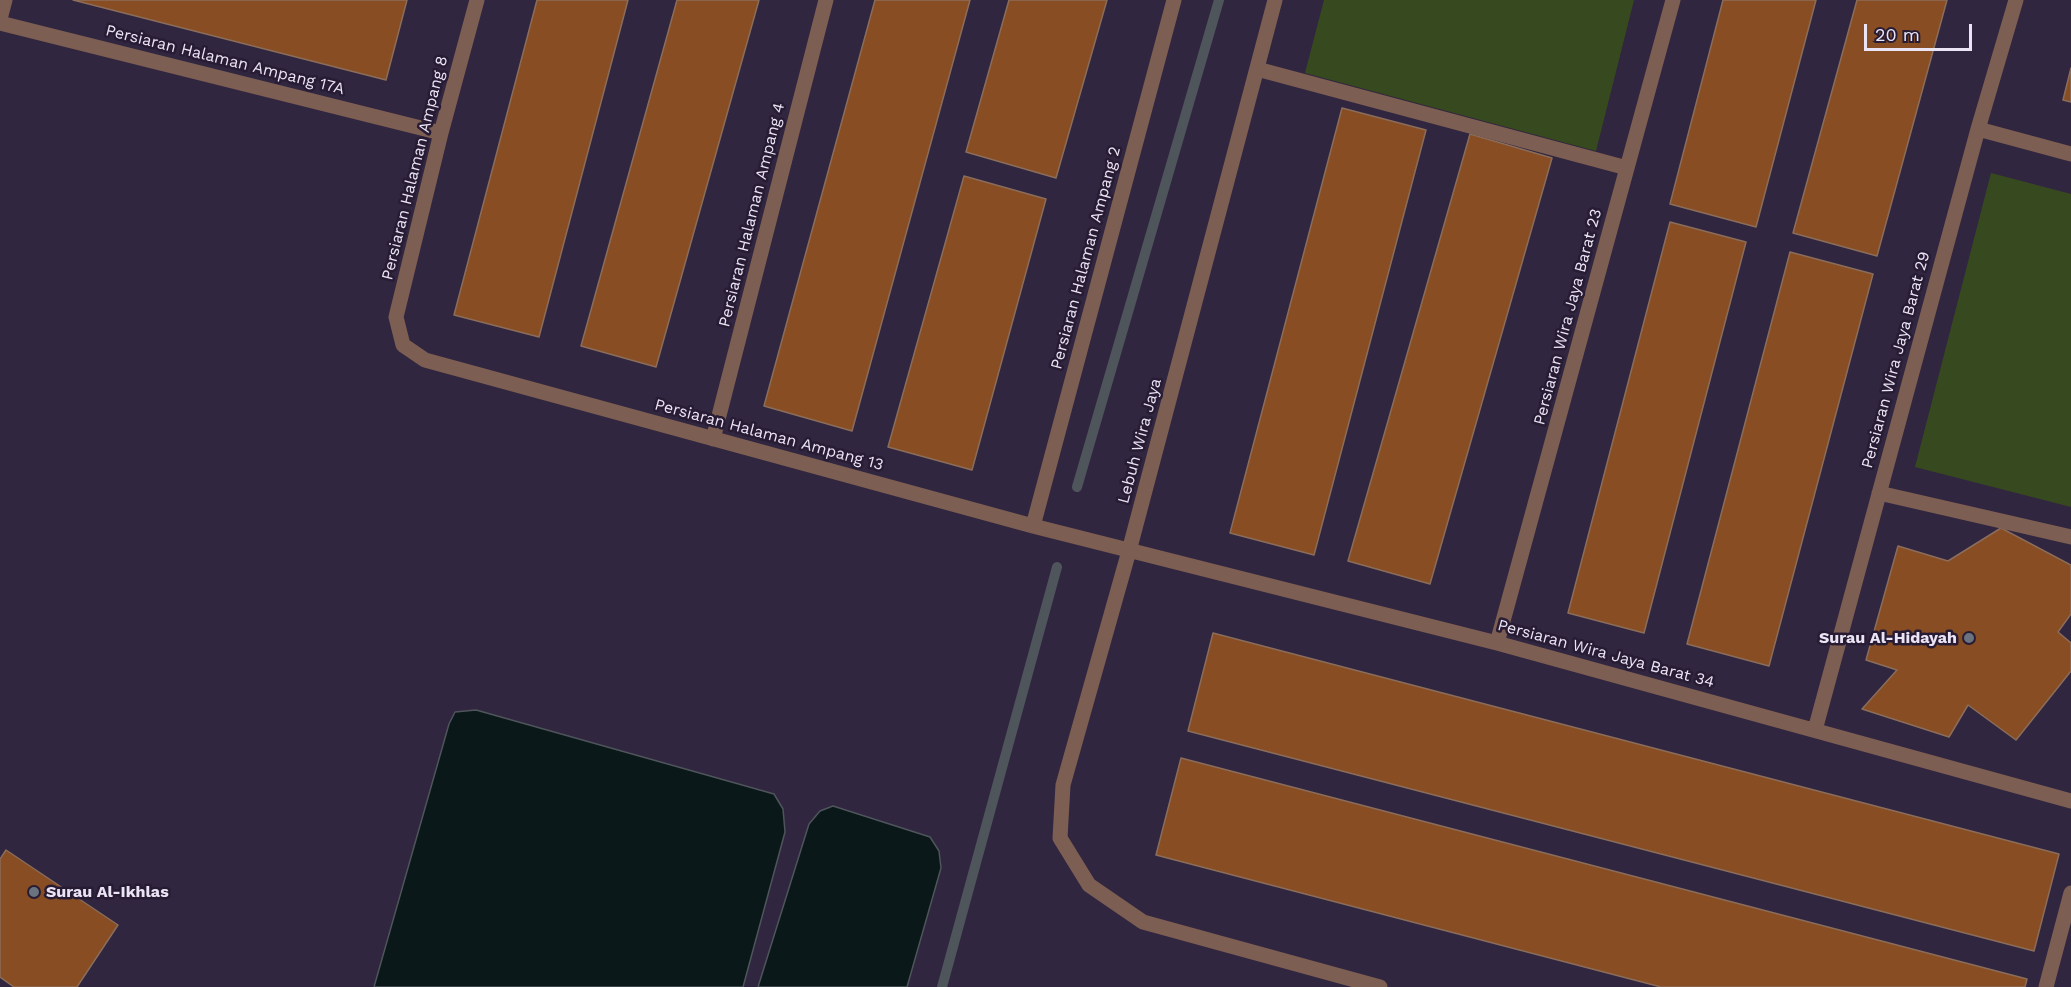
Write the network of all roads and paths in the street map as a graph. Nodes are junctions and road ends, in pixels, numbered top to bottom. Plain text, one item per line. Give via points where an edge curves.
1 (5, 0) edge
2 (477, 0) edge
3 (826, 0) edge
4 (1174, 0) edge
5 (1275, 0) edge
6 (1673, 0) edge
7 (2016, 0) edge
8 (0, 21) edge
9 (1257, 69) junction
10 (1978, 129) junction
11 (441, 133) junction
12 (2071, 154) edge
13 (1627, 168) junction
14 (403, 345) joint
15 (713, 439) junction
16 (1879, 493) junction
17 (1033, 526) junction
18 (2071, 537) edge
19 (1129, 551) junction
20 (1497, 643) junction
21 (1815, 730) junction
22 (2071, 801) edge
23 (2071, 893) edge
24 (1380, 987) edge
25 (2046, 987) edge

1 - 8 street
2 - 11 street, Persiaran Halaman Ampang 8
3 - 15 street, Persiaran Halaman Ampang 4
4 - 17 street, Persiaran Halaman Ampang 2
5 - 9 street, Lebuh Wira Jaya
6 - 13 street, Persiaran Wira Jaya Barat 23
7 - 10 street, Persiaran Wira Jaya Barat 29
8 - 11 street, Persiaran Halaman Ampang 17A
9 - 13 street
9 - 19 street, Lebuh Wira Jaya
10 - 12 street
10 - 16 street, Persiaran Wira Jaya Barat 29
11 - 14 street, Persiaran Halaman Ampang 8 via 396,317
13 - 20 street, Persiaran Wira Jaya Barat 23
14 - 15 street, Persiaran Halaman Ampang 13 via 425,360
15 - 17 street, Persiaran Halaman Ampang 13
16 - 18 street
16 - 21 street, Persiaran Wira Jaya Barat 29
17 - 19 street, Persiaran Halaman Ampang 13
19 - 20 street, Persiaran Wira Jaya Barat 34
19 - 24 street, Lebuh Wira Jaya via 1063,785 1060,838 1089,885 1143,922
20 - 21 street, Persiaran Wira Jaya Barat 34
21 - 22 street, Persiaran Wira Jaya Barat 34
23 - 25 street

